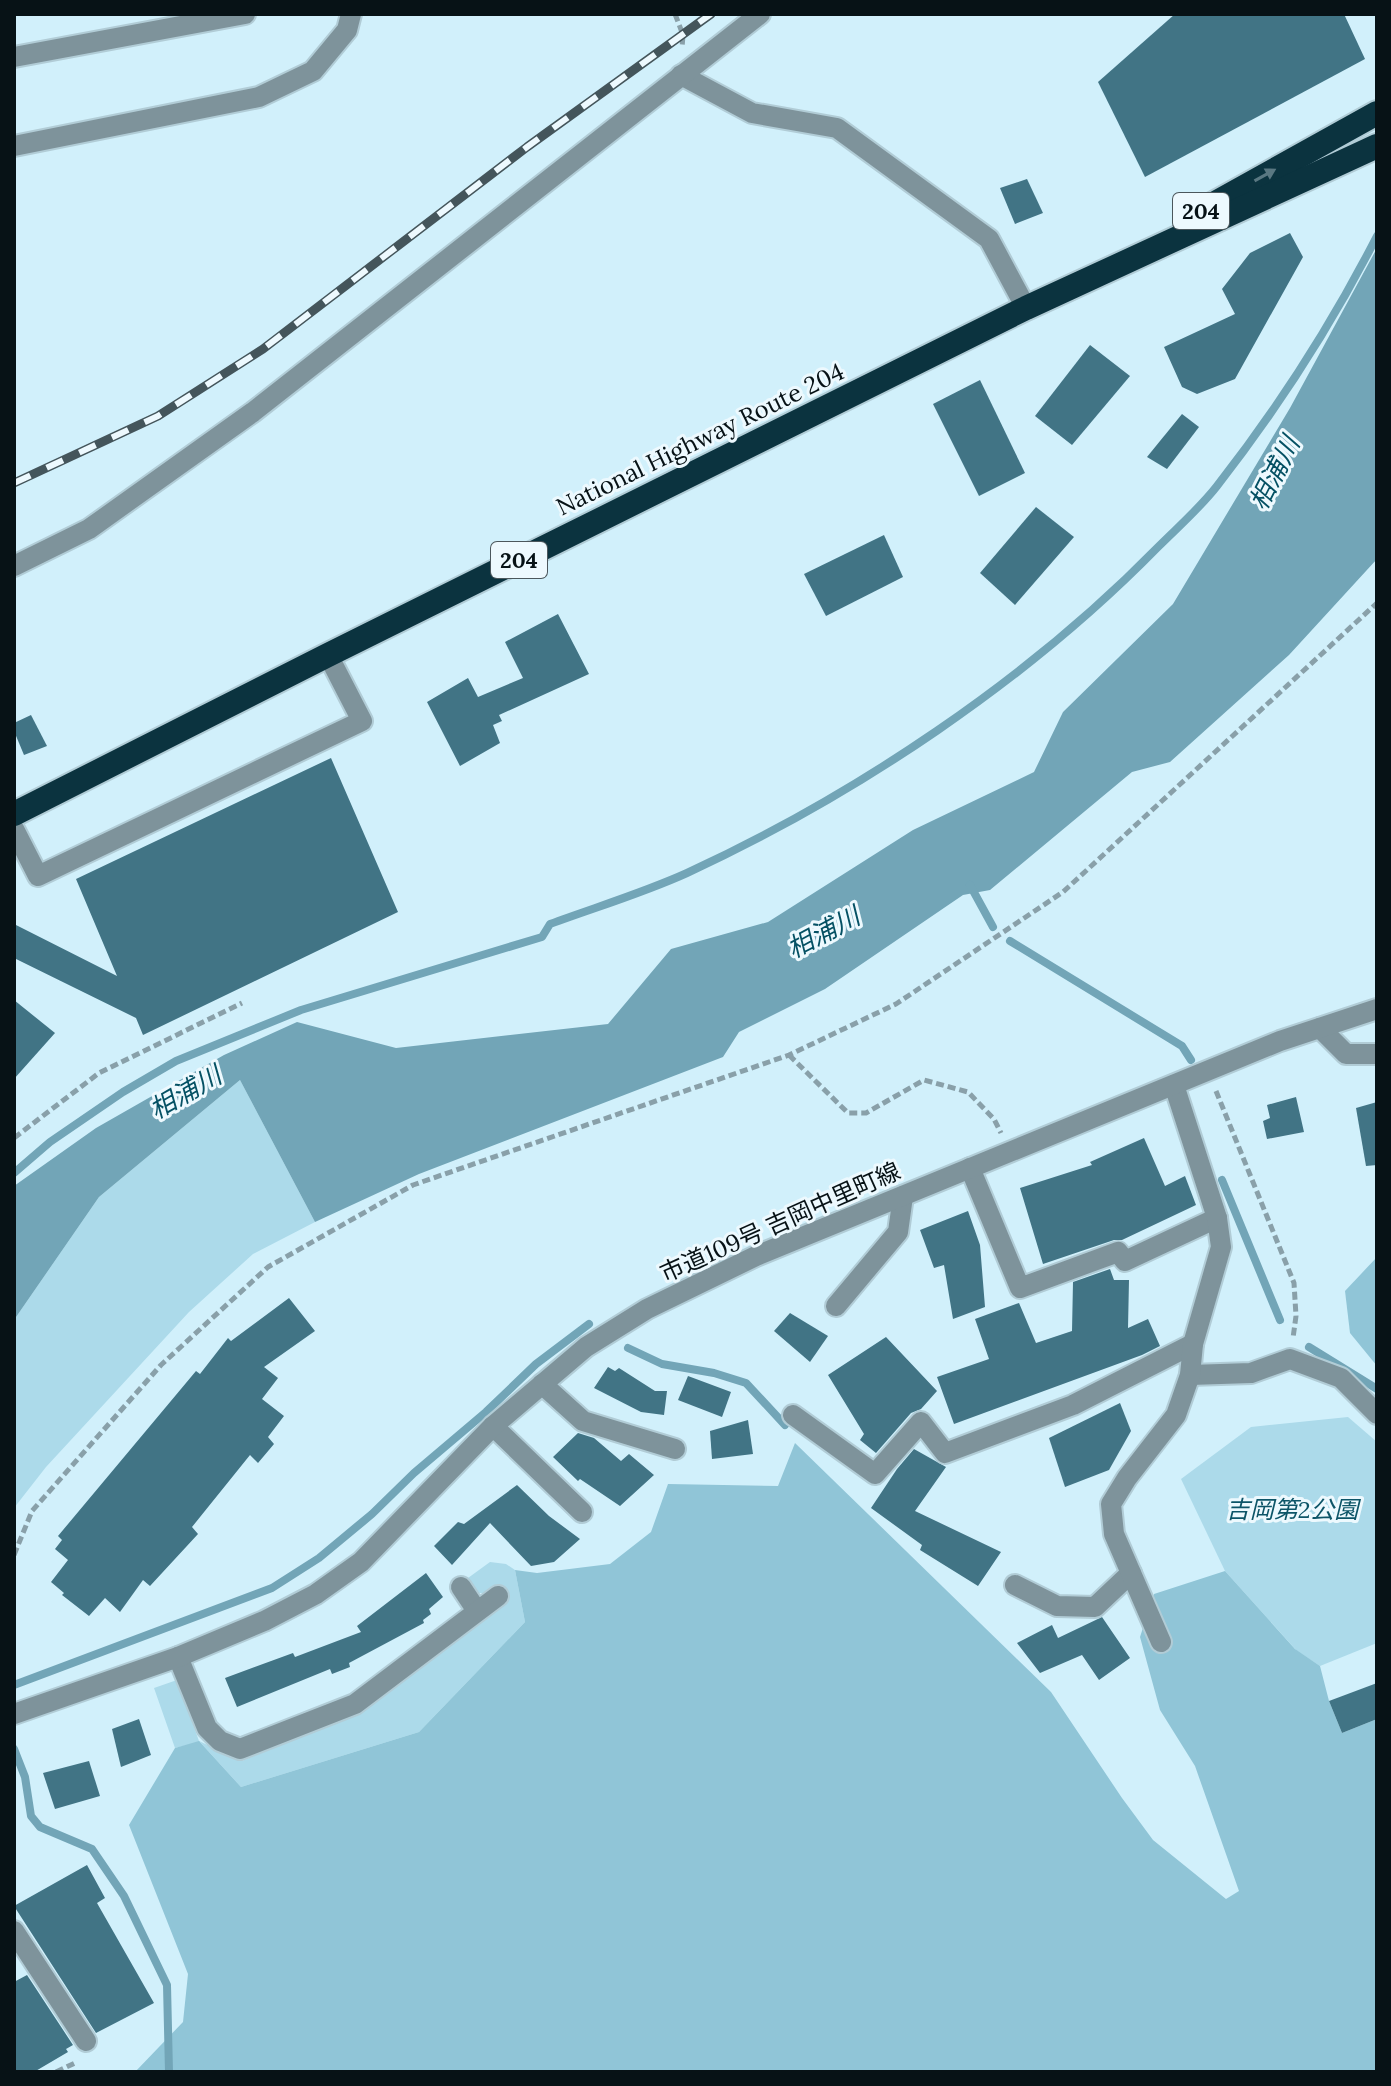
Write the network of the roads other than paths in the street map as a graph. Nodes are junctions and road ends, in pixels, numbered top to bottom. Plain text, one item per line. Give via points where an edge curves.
1 (245, 14) edge
2 (351, 14) edge
3 (760, 14) edge
4 (14, 57) edge
5 (681, 75) junction
6 (1377, 113) edge
7 (14, 146) edge
8 (1377, 146) edge
9 (1026, 308) junction
10 (14, 566) edge
11 (328, 655) junction
12 (14, 814) edge
13 (14, 829) edge
14 (1377, 1009) edge
15 (1320, 1028) junction
16 (1377, 1054) edge
17 (1174, 1085) junction
18 (970, 1168) junction
19 (903, 1196) junction
20 (1217, 1218) junction
21 (836, 1306) dead end
22 (1193, 1344) junction
23 (1190, 1375) junction
24 (542, 1384) junction
25 (1377, 1414) edge
26 (793, 1415) dead end
27 (493, 1426) junction
28 (675, 1449) dead end
29 (582, 1512) dead end
30 (1131, 1573) junction
31 (1015, 1585) dead end
32 (461, 1587) dead end
33 (498, 1596) dead end
34 (477, 1611) junction
35 (1161, 1642) dead end
36 (178, 1657) junction
37 (14, 1714) edge
38 (14, 1931) edge
39 (86, 2041) dead end

1 - 4 street
2 - 7 street via 347,30 313,71 259,97
3 - 5 street
5 - 9 street via 752,113 837,128 989,239
5 - 10 street via 253,412 89,529
9 -> 6 highway, National Highway Route 204 / 204
8 - 9 highway, National Highway Route 204 / 204
9 - 11 highway, National Highway Route 204 / 204
11 - 12 highway, National Highway Route 204 / 204
11 - 13 street via 362,721 38,876
14 - 15 street, 市道109号 吉岡中里町線
15 - 16 street via 1346,1054
15 - 17 street, 市道109号 吉岡中里町線
17 - 18 street, 市道109号 吉岡中里町線
17 - 20 street
18 - 19 street, 市道109号 吉岡中里町線
18 - 20 street via 1020,1288 1118,1252 1125,1261
19 - 21 street via 898,1232
19 - 24 street, 市道109号 吉岡中里町線 via 756,1256 647,1309 586,1347
20 - 22 street via 1221,1247
22 - 23 street
22 - 26 street via 1073,1405 945,1453 921,1422 875,1474
23 - 25 street via 1251,1373 1290,1359 1341,1378
23 - 30 street via 1176,1415 1111,1504 1114,1534
24 - 27 street, 市道109号 吉岡中里町線
24 - 28 street via 583,1421
27 - 29 street
27 - 36 street, 市道109号 吉岡中里町線 via 361,1562 264,1621
30 - 31 street via 1095,1607 1057,1606
30 - 35 street
32 - 34 street
33 - 34 street
34 - 36 street via 355,1704 240,1749 207,1728
36 - 37 street, 市道109号 吉岡中里町線
38 - 39 street

